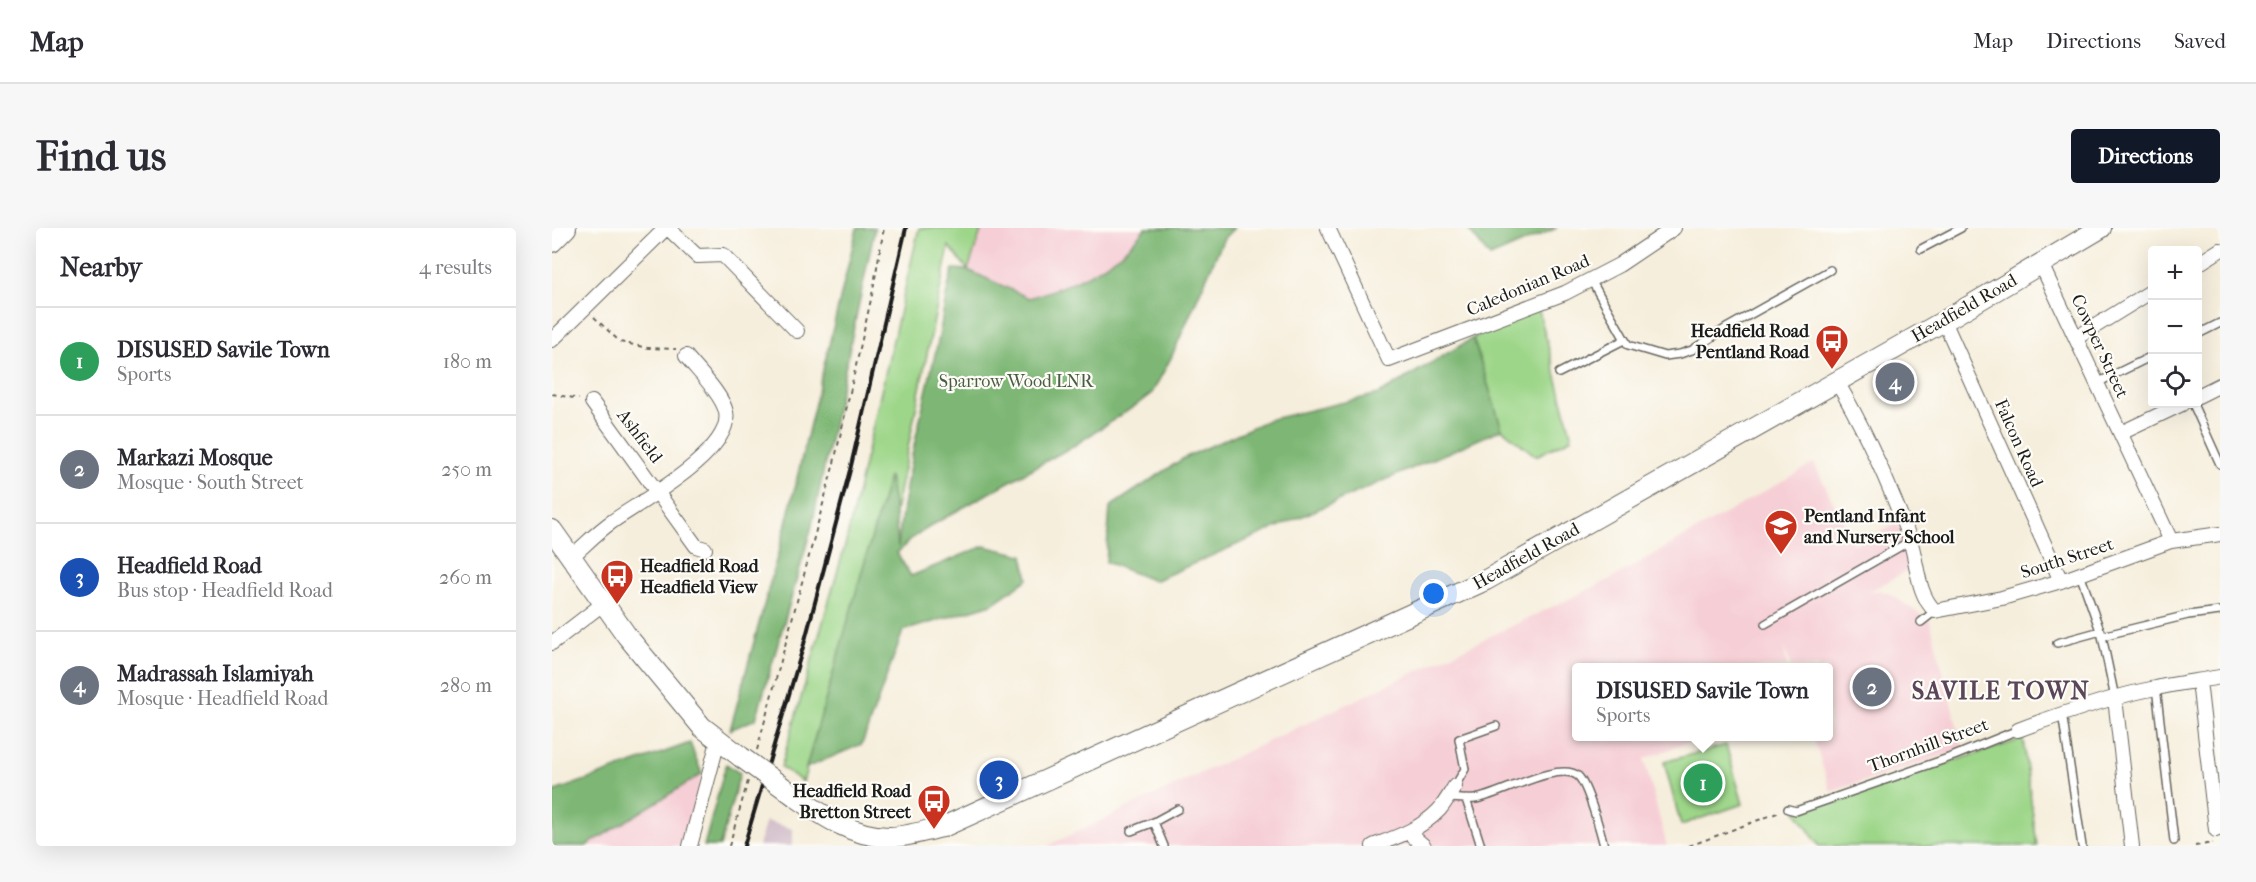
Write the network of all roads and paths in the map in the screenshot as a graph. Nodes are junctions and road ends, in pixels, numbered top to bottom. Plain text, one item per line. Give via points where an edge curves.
1 (566, 228) edge
2 (667, 228) edge
3 (884, 228) edge
4 (1328, 228) edge
5 (1674, 228) edge
6 (1961, 228) edge
7 (2101, 228) edge
8 (552, 242) edge
9 (1921, 249) dead end
10 (2220, 250) edge
11 (2202, 261) edge
12 (2041, 264) junction
13 (1830, 270) dead end
14 (1591, 280) junction
15 (2148, 293) edge
16 (584, 308) junction
17 (1944, 321) junction
18 (2220, 323) edge
19 (797, 331) dead end
20 (2202, 332) edge
21 (2076, 338) junction
22 (552, 340) edge
23 (1624, 340) junction
24 (686, 356) joint
25 (2148, 358) edge
26 (1558, 373) dead end
27 (1837, 382) junction
28 (2097, 383) junction
29 (2220, 385) edge
30 (552, 394) edge
31 (2202, 394) edge
32 (592, 402) joint
33 (2174, 408) edge
34 (2195, 408) edge
35 (2121, 434) junction
36 (2220, 464) edge
37 (659, 491) junction
38 (552, 530) edge
39 (2220, 534) edge
40 (1910, 541) junction
41 (2171, 541) junction
42 (705, 549) dead end
43 (571, 557) junction
44 (2080, 574) junction
45 (2061, 581) junction
46 (604, 603) junction
47 (1931, 607) junction
48 (2220, 611) edge
49 (1921, 622) dead end
50 (1765, 624) dead end
51 (2102, 633) junction
52 (552, 643) edge
53 (2057, 643) dead end
54 (2220, 677) edge
55 (2199, 681) junction
56 (2156, 687) junction
57 (2115, 698) junction
58 (2061, 713) junction
59 (1496, 726) dead end
60 (2018, 730) joint
61 (718, 741) junction
62 (749, 754) junction
63 (748, 781) dead end
64 (1455, 786) joint
65 (1447, 798) junction
66 (1466, 799) junction
67 (1178, 809) dead end
68 (1788, 809) joint
69 (1154, 822) junction
70 (1131, 831) dead end
71 (1409, 832) junction
72 (2218, 835) edge
73 (2174, 841) dead end
74 (890, 842) edge
75 (690, 846) edge
76 (729, 846) edge
77 (1164, 846) edge
78 (1373, 846) edge
79 (1424, 846) edge
80 (1481, 846) edge
81 (1604, 846) edge
82 (1689, 846) edge
83 (2082, 846) edge
84 (2132, 846) edge
85 (2195, 846) edge

1 - 8 street
2 - 16 street
2 - 19 street via 697,256 723,255
3 - 62 path via 834,463
4 - 14 street, Caledonian Road via 1389,360
5 - 14 street, Caledonian Road
6 - 9 lane
7 - 12 street, Headfield Road
10 - 11 street
12 - 17 street, Headfield Road
12 - 21 street, Cowper Street
13 - 23 lane via 1692,350 1665,356 1635,348
14 - 23 lane
15 - 21 street
16 - 22 street
16 - 24 path via 620,342 676,348
17 - 27 street, Headfield Road
17 - 45 street, Falcon Road
18 - 20 lane
21 - 28 street, Cowper Street
23 - 26 lane
24 - 37 street, Ashfield via 715,392 726,413 723,428 708,451
25 - 28 lane
27 - 40 street via 1887,483
27 - 74 street, Headfield Road via 1485,580 943,827
28 - 35 street, Cowper Street
29 - 31 street
30 - 32 path
32 - 37 street, Ashfield
33 - 35 street
34 - 36 lane
35 - 41 street, Cowper Street
37 - 42 street, Ashfield via 696,546
37 - 43 street, Ashfield via 611,522
38 - 43 street, Headfield Road
39 - 41 street, South Street
40 - 47 street
40 - 50 lane
41 - 44 street, South Street
43 - 46 street, Headfield Road
44 - 45 street, South Street
44 - 51 lane
45 - 47 street, South Street via 2002,598
46 - 52 street
46 - 61 street, Headfield Road via 627,636
47 - 49 lane
48 - 51 lane
51 - 53 lane
51 - 57 lane
54 - 55 street, Thornhill Street
55 - 56 street, Thornhill Street
55 - 72 street
56 - 57 street, Thornhill Street
56 - 73 lane
57 - 58 street, Thornhill Street
57 - 84 street
58 - 60 street, Thornhill Street
58 - 83 lane
59 - 64 lane via 1459,739 1465,769
60 - 68 lane, Thornhill Street via 1796,811
61 - 62 street, Headfield Road
61 - 75 street
62 - 74 street, Headfield Road, bridge via 795,796 832,822
63 - 76 path
64 - 65 street
65 - 66 lane
65 - 71 street via 1440,809
66 - 80 lane
66 - 81 lane via 1559,772 1577,775 1584,784
67 - 69 lane
68 - 82 path
69 - 70 lane
69 - 77 lane
71 - 78 street
71 - 79 street
72 - 85 path

